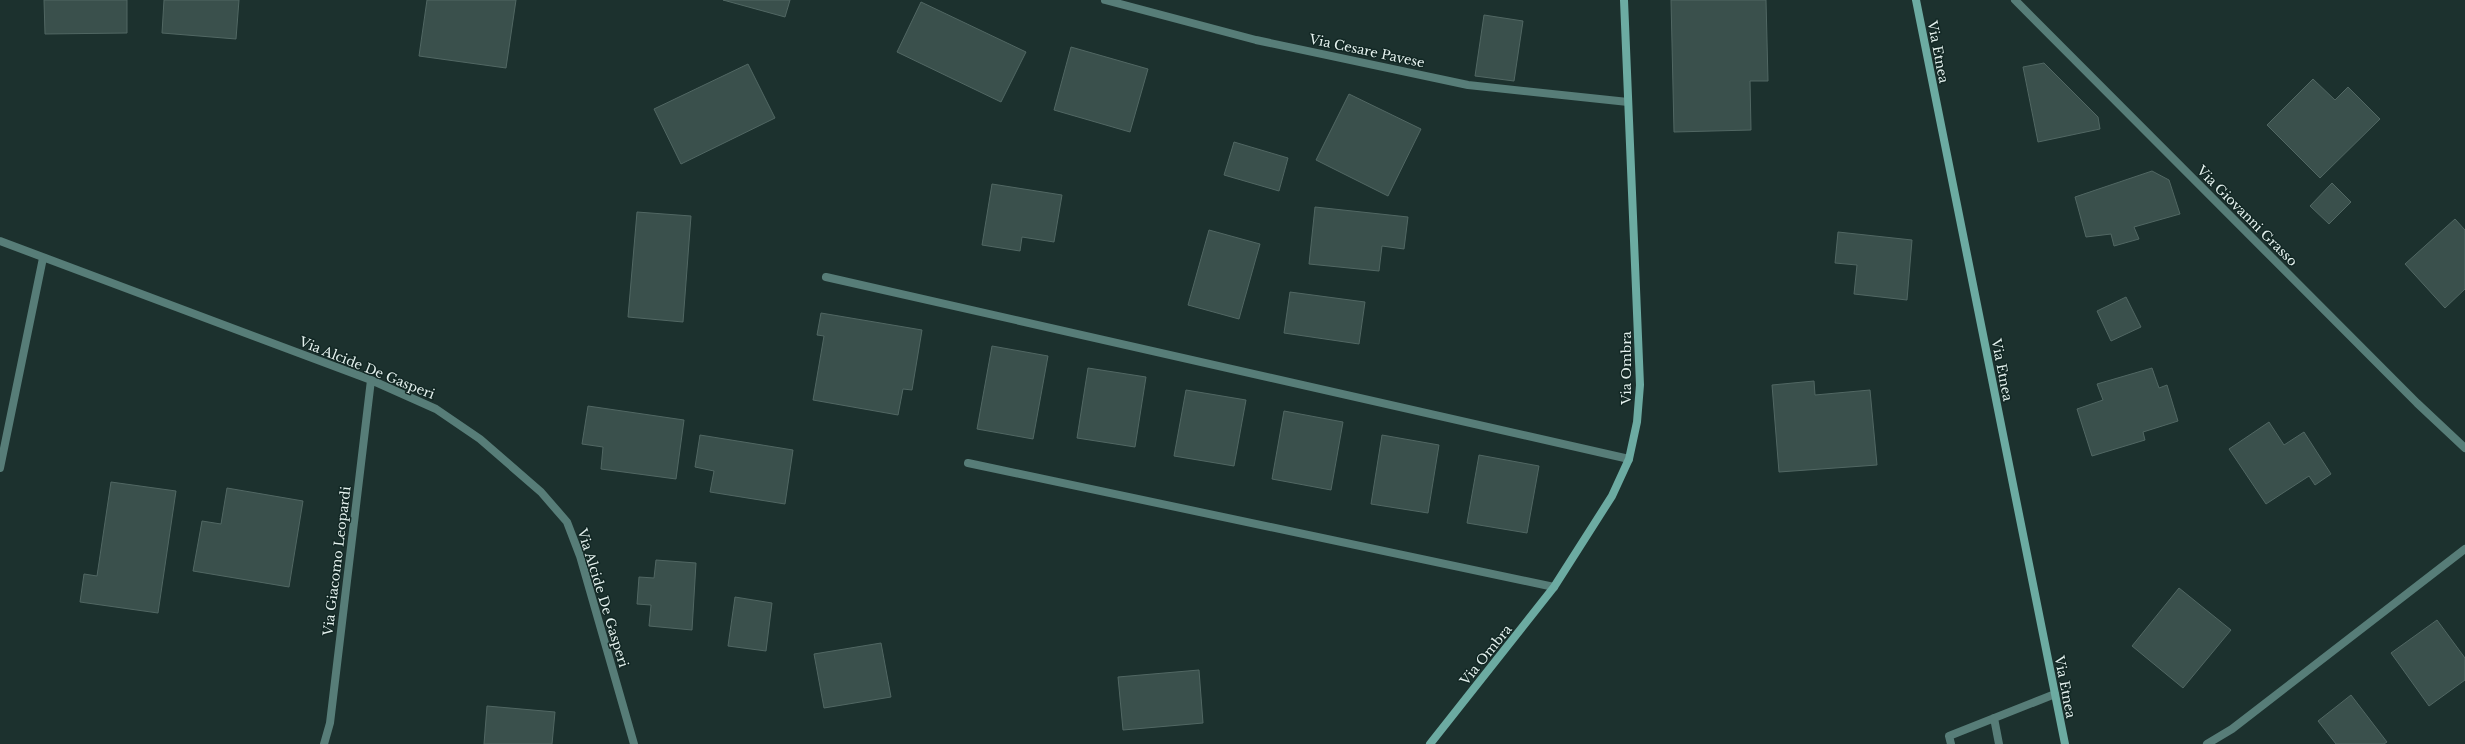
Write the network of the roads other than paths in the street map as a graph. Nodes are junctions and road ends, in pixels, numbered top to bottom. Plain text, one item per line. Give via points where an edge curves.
1 (1105, 0) edge
2 (1624, 0) edge
3 (1916, 0) edge
4 (2014, 0) edge
5 (1628, 102) junction
6 (0, 241) edge
7 (44, 258) junction
8 (826, 277) dead end
9 (371, 380) junction
10 (2465, 448) edge
11 (1629, 458) junction
12 (968, 463) dead end
13 (0, 468) edge
14 (2465, 549) edge
15 (1554, 587) junction
16 (2055, 694) junction
17 (1994, 718) junction
18 (324, 744) edge
19 (634, 744) edge
20 (1430, 744) edge
21 (1952, 744) edge
22 (1999, 744) edge
23 (2065, 744) edge
24 (2207, 744) edge

1 - 5 street, Via Cesare Pavese via 1256,40 1468,85
2 - 5 main road, Via Ombra
3 - 16 main road, Via Etnea
4 - 10 street, Via Giovanni Grasso
5 - 11 main road, Via Ombra via 1640,385 1637,422
6 - 7 street, Via Alcide De Gasperi
7 - 9 street, Via Alcide De Gasperi
7 - 13 street
8 - 11 street
9 - 18 street, Via Giacomo Leopardi via 331,715
9 - 19 street, Via Alcide De Gasperi via 436,409 480,439 542,492 567,522 580,556
11 - 15 main road, Via Ombra via 1612,496
12 - 15 street
14 - 24 street via 2232,729
15 - 20 main road, Via Ombra
16 - 17 street
16 - 23 main road, Via Etnea
17 - 21 street via 1949,736
17 - 22 street

